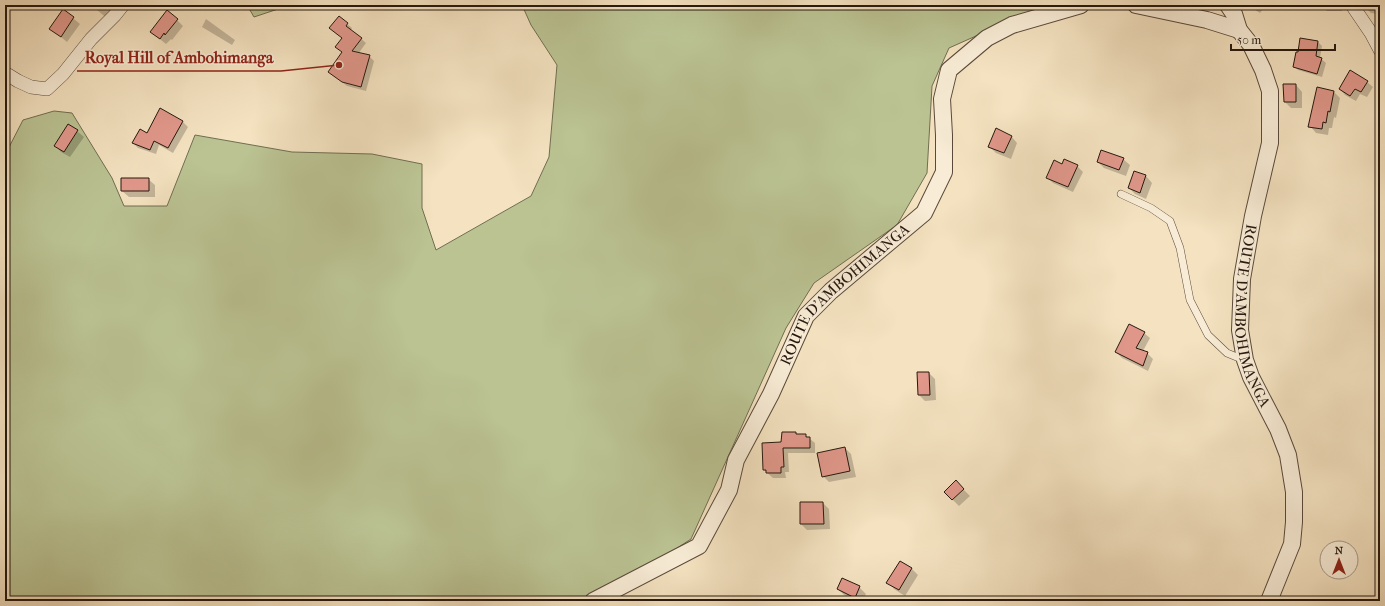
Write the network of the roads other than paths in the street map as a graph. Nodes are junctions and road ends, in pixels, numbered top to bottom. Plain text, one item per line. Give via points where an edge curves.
1 (123, 5) edge
2 (1081, 5) edge
3 (1136, 5) edge
4 (1228, 5) edge
5 (1352, 5) edge
6 (1239, 30) junction
7 (1380, 50) edge
8 (5, 73) edge
9 (1121, 194) dead end
10 (1245, 360) junction
11 (593, 601) edge
12 (1269, 601) edge

1 - 8 street via 47,89 31,87
2 - 11 street, ROUTE D'AMBOHIMANGA via 1012,25 987,38 949,70 942,99 944,172 924,213 830,290 806,316 771,394 736,460 729,490 699,546
3 - 6 street via 1207,20
4 - 6 street, ROUTE D'AMBOHIMANGA
5 - 7 street
6 - 10 street, ROUTE D'AMBOHIMANGA via 1251,45 1263,70 1270,92 1271,118 1270,143 1242,279 1240,330
9 - 10 lane via 1151,208 1170,221 1180,248 1190,300 1208,335 1226,353
10 - 12 street, ROUTE D'AMBOHIMANGA via 1288,455 1294,492 1292,544

